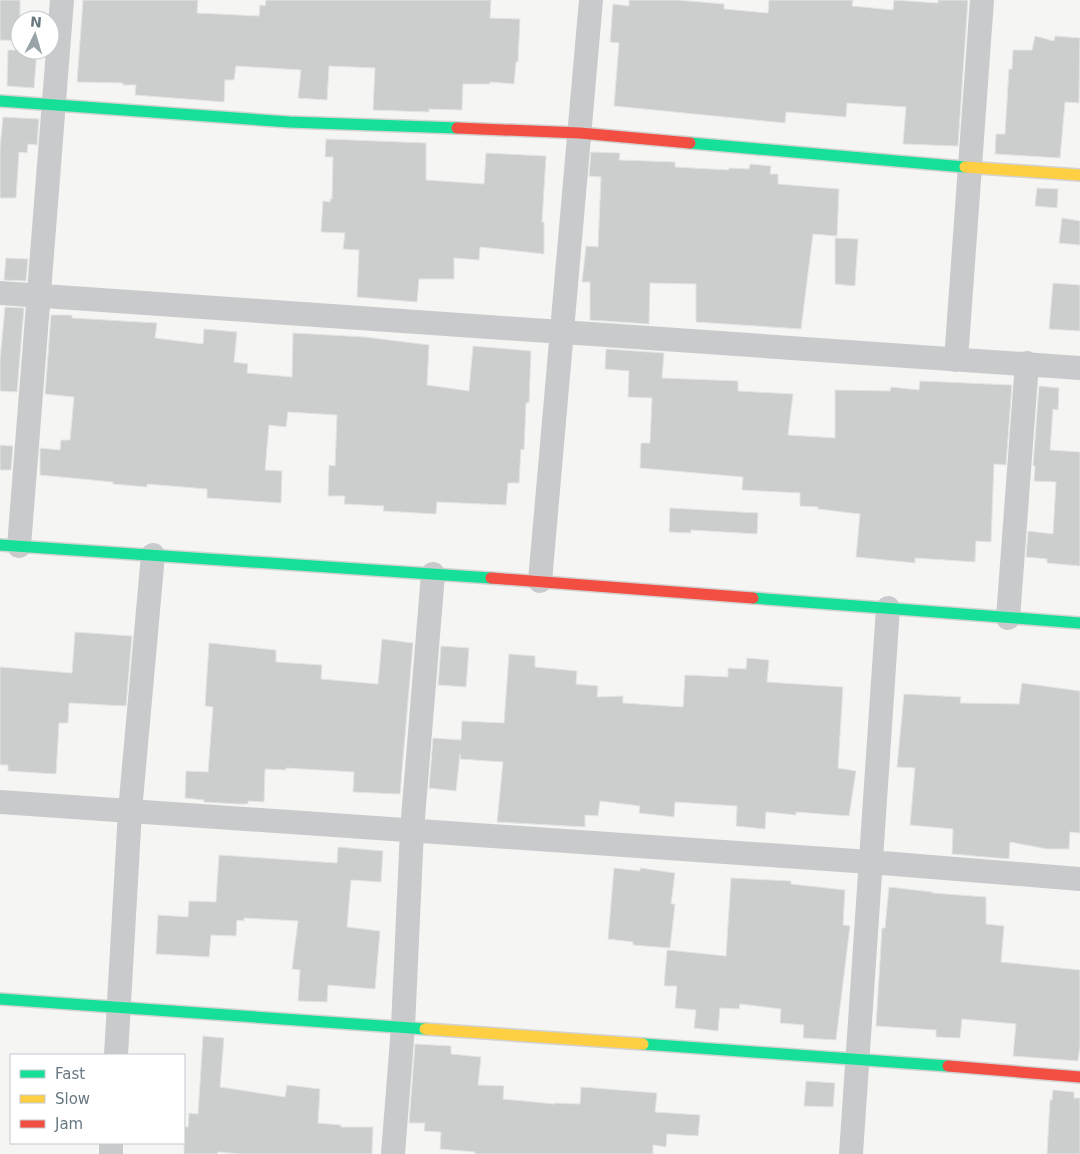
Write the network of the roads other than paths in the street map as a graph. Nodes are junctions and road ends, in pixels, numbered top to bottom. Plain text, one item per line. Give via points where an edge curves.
1 (62, 0) edge
2 (591, 0) edge
3 (982, 0) edge
4 (0, 101) edge
5 (53, 105) junction
6 (580, 133) junction
7 (971, 168) junction
8 (1080, 175) edge
9 (0, 293) edge
10 (39, 296) junction
11 (562, 332) junction
12 (956, 360) junction
13 (1027, 364) junction
14 (1080, 368) edge
15 (9, 546) edge
16 (153, 555) junction
17 (433, 574) junction
18 (540, 581) junction
19 (888, 608) junction
20 (1008, 618) junction
21 (1080, 623) edge
22 (0, 802) edge
23 (130, 810) junction
24 (412, 830) junction
25 (870, 862) junction
26 (1080, 880) edge
27 (0, 999) edge
28 (118, 1007) junction
29 (403, 1027) junction
30 (116, 1054) edge
31 (858, 1059) junction
32 (1080, 1077) edge
33 (393, 1154) edge
34 (851, 1154) edge

1 - 5 street
2 - 6 street
3 - 7 street
4 - 5 street
5 - 6 street via 289,122
5 - 10 street
6 - 7 street
6 - 11 street
7 - 8 street
7 - 12 street
9 - 10 street
10 - 11 street
10 - 15 street
11 - 12 street
11 - 18 street
12 - 13 street
13 - 14 street
13 - 20 street
15 - 16 street
16 - 17 street
16 - 23 street
17 - 18 street
17 - 24 street
18 - 19 street
19 - 20 street
19 - 25 street
20 - 21 street
22 - 23 street
23 - 24 street
23 - 28 street
24 - 25 street
24 - 29 street
25 - 26 street
25 - 31 street
27 - 28 street
28 - 29 street
28 - 30 street
29 - 31 street
29 - 33 street
31 - 32 street
31 - 34 street

